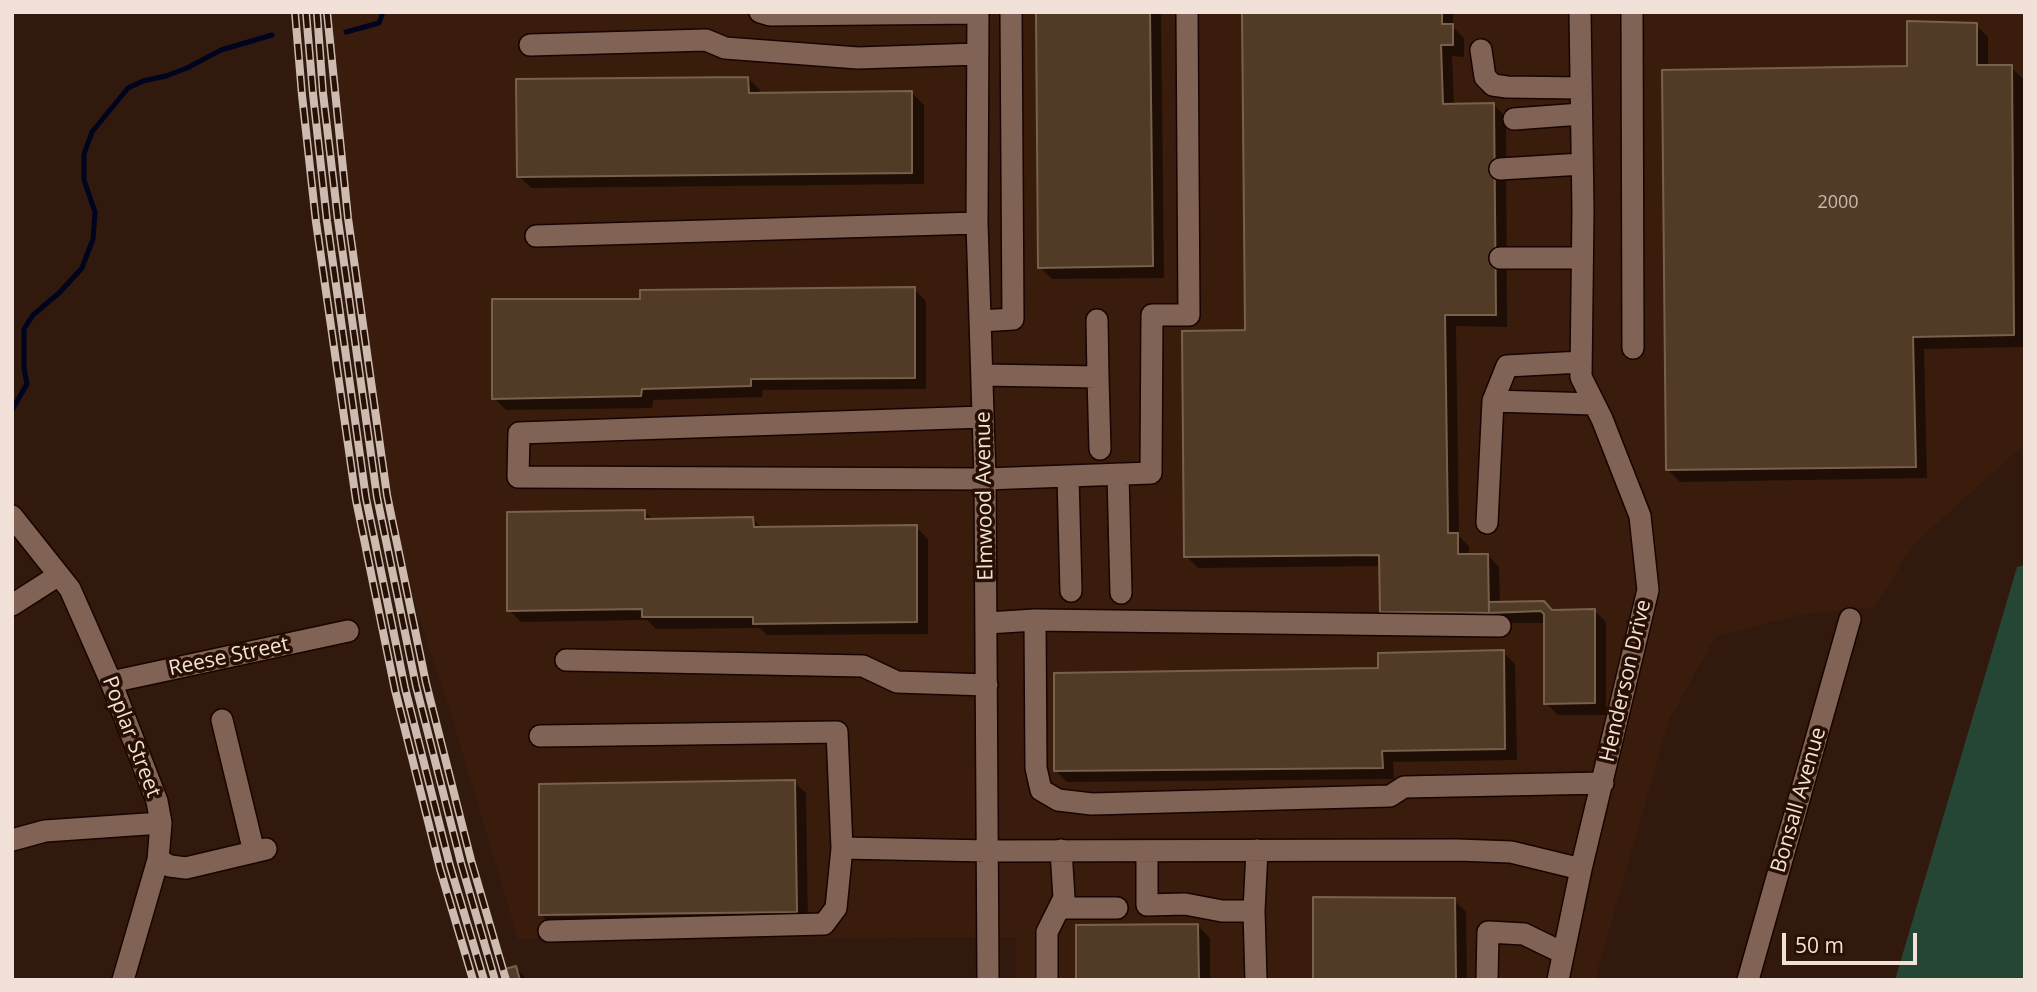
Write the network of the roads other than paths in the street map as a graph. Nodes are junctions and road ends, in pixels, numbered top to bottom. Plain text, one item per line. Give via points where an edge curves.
1 (760, 12) edge
2 (1011, 12) edge
3 (1187, 12) edge
4 (1580, 12) edge
5 (1632, 12) edge
6 (978, 13) edge
7 (530, 45) dead end
8 (1481, 50) dead end
9 (978, 54) junction
10 (1580, 88) junction
11 (978, 114) junction
12 (1012, 114) junction
13 (1581, 114) junction
14 (1514, 119) dead end
15 (1582, 164) junction
16 (1500, 169) dead end
17 (977, 223) junction
18 (536, 236) dead end
19 (1500, 258) dead end
20 (1582, 258) junction
21 (1097, 320) dead end
22 (980, 321) junction
23 (1633, 348) dead end
24 (1581, 362) junction
25 (982, 375) junction
26 (1098, 377) junction
27 (1493, 401) junction
28 (1594, 404) junction
29 (983, 417) junction
30 (1100, 449) dead end
31 (1118, 474) junction
32 (1068, 476) junction
33 (985, 479) junction
34 (12, 516) edge
35 (1487, 523) dead end
36 (59, 575) junction
37 (1071, 591) dead end
38 (1121, 593) dead end
39 (12, 605) edge
40 (1035, 620) junction
41 (1850, 620) dead end
42 (987, 623) junction
43 (1500, 626) dead end
44 (348, 631) dead end
45 (566, 660) dead end
46 (111, 682) junction
47 (987, 685) junction
48 (222, 720) dead end
49 (540, 736) dead end
50 (1603, 783) junction
51 (161, 823) junction
52 (12, 840) edge
53 (842, 848) junction
54 (1061, 850) junction
55 (1147, 850) junction
56 (1257, 850) junction
57 (988, 851) junction
58 (158, 860) junction
59 (1581, 869) junction
60 (1059, 908) junction
61 (1117, 908) dead end
62 (1254, 911) junction
63 (550, 930) dead end
64 (1563, 953) junction
65 (123, 980) edge
66 (989, 980) edge
67 (1047, 980) edge
68 (1256, 980) edge
69 (1487, 980) edge
70 (1558, 980) edge
71 (1748, 980) edge

1 - 6 street
2 - 12 street
3 - 31 street via 1189,315 1152,315 1151,473
4 - 10 street, Henderson Drive
5 - 23 street
6 - 9 street, Elmwood Avenue
7 - 9 street via 706,40 725,48 858,58
8 - 10 street via 1485,78 1493,85
9 - 11 street, Elmwood Avenue
10 - 13 street, Henderson Drive
11 - 12 street
11 - 17 street, Elmwood Avenue
12 - 22 street via 1013,319
13 - 14 street
13 - 15 street, Henderson Drive
15 - 16 street
15 - 20 street, Henderson Drive
17 - 18 street
17 - 22 street, Elmwood Avenue
19 - 20 street
20 - 24 street, Henderson Drive
21 - 26 street
22 - 25 street, Elmwood Avenue
24 - 27 street via 1507,366
24 - 28 street, Henderson Drive via 1581,377
25 - 26 street
25 - 29 street, Elmwood Avenue
26 - 30 street
27 - 28 street
27 - 35 street
28 - 50 street, Henderson Drive via 1640,516 1648,590
29 - 33 street, Elmwood Avenue
29 - 33 street via 519,433 518,477
31 - 32 street
31 - 38 street
32 - 33 street
32 - 37 street
33 - 42 street, Elmwood Avenue
34 - 36 street, Poplar Street
36 - 39 street
36 - 46 street, Poplar Street via 70,589
40 - 42 street
40 - 43 street
40 - 50 street via 1036,768 1041,790 1058,800 1092,804 1390,796 1404,787
41 - 71 street, Bonsall Avenue
42 - 47 street, Elmwood Avenue
44 - 46 street, Reese Street
45 - 47 street via 863,666 897,682
46 - 51 street, Poplar Street via 152,784
47 - 57 street, Elmwood Avenue
48 - 58 street via 260,850 186,867
49 - 53 street via 837,732
50 - 59 street, Henderson Drive
51 - 52 street via 45,831
51 - 58 street, Poplar Street
53 - 57 street
53 - 63 street via 836,908 824,924
54 - 55 street
54 - 57 street
54 - 60 street via 1064,898
55 - 56 street
55 - 62 street via 1147,905
56 - 59 street via 1511,852
56 - 62 street
57 - 66 street, Elmwood Avenue
58 - 65 street, Poplar Street
59 - 64 street, Henderson Drive
60 - 61 street
60 - 67 street via 1047,932
62 - 68 street
64 - 69 street via 1524,934 1488,932
64 - 70 street, Henderson Drive

